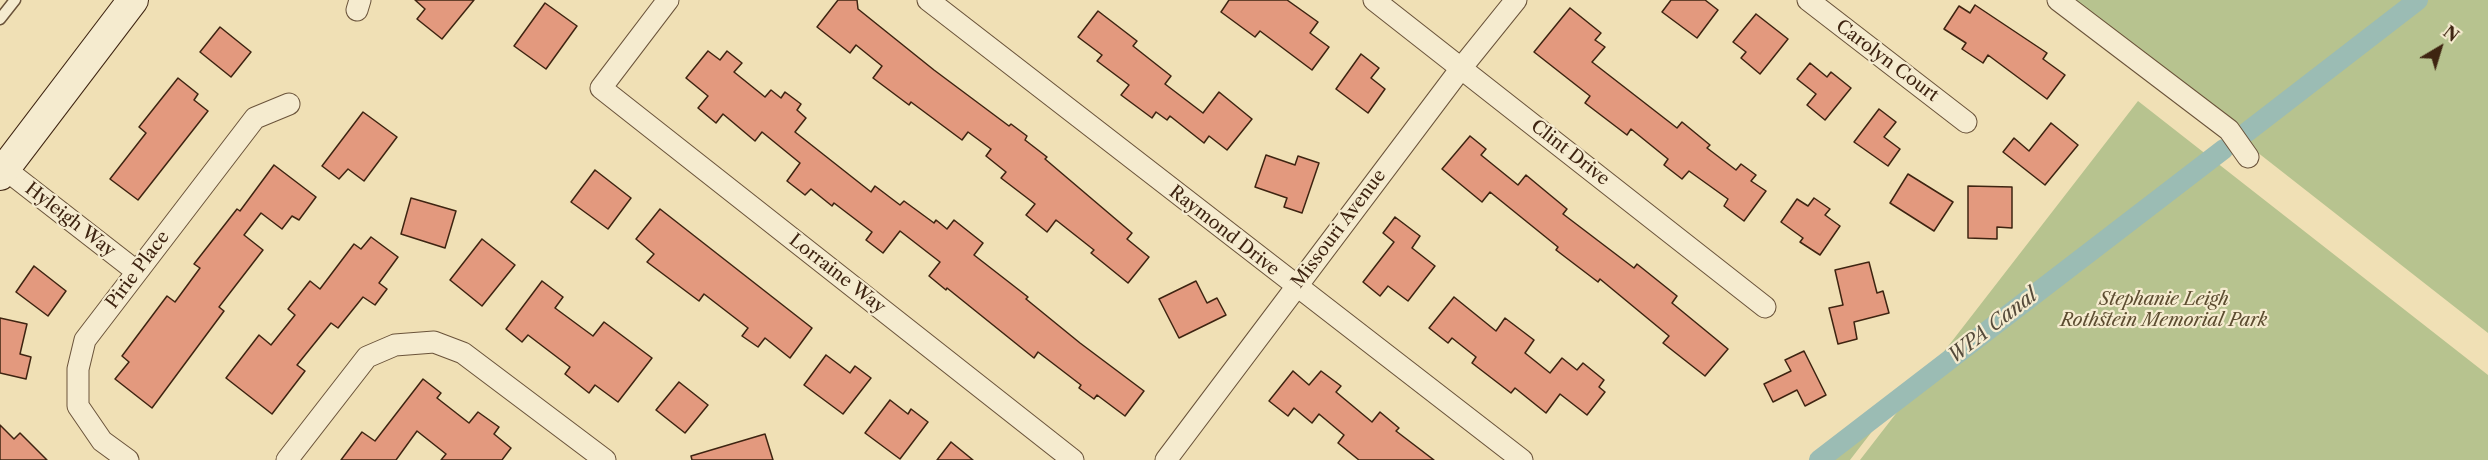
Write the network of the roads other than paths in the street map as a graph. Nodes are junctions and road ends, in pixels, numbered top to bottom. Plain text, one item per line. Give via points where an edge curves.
1 (15, 0) edge
2 (668, 0) edge
3 (928, 0) edge
4 (1374, 0) edge
5 (1516, 0) edge
6 (1808, 0) edge
7 (2058, 0) edge
8 (126, 4) edge
9 (0, 19) edge
10 (1462, 67) junction
11 (289, 104) dead end
12 (1966, 122) dead end
13 (2248, 158) dead end
14 (2, 172) edge
15 (136, 271) junction
16 (1295, 287) junction
17 (1765, 307) dead end
18 (128, 460) edge
19 (287, 460) edge
20 (605, 460) edge
21 (1073, 460) edge
22 (1166, 460) edge
23 (1522, 460) edge

1 - 9 lane
2 - 21 street, Lorraine Way via 601,88
3 - 16 street, Raymond Drive
4 - 10 street, Clint Drive
5 - 10 street, Missouri Avenue
6 - 12 street, Carolyn Court
7 - 13 street via 2229,130
8 - 14 main road
10 - 16 street, Missouri Avenue
10 - 17 street, Clint Drive
11 - 15 street, Pirie Place via 255,118
14 - 15 street, Hyleigh Way
15 - 18 street, Pirie Place via 85,340 78,369 78,406 102,441
16 - 22 street, Missouri Avenue
16 - 23 street, Raymond Drive
19 - 20 street via 367,357 395,345 434,342 463,352

